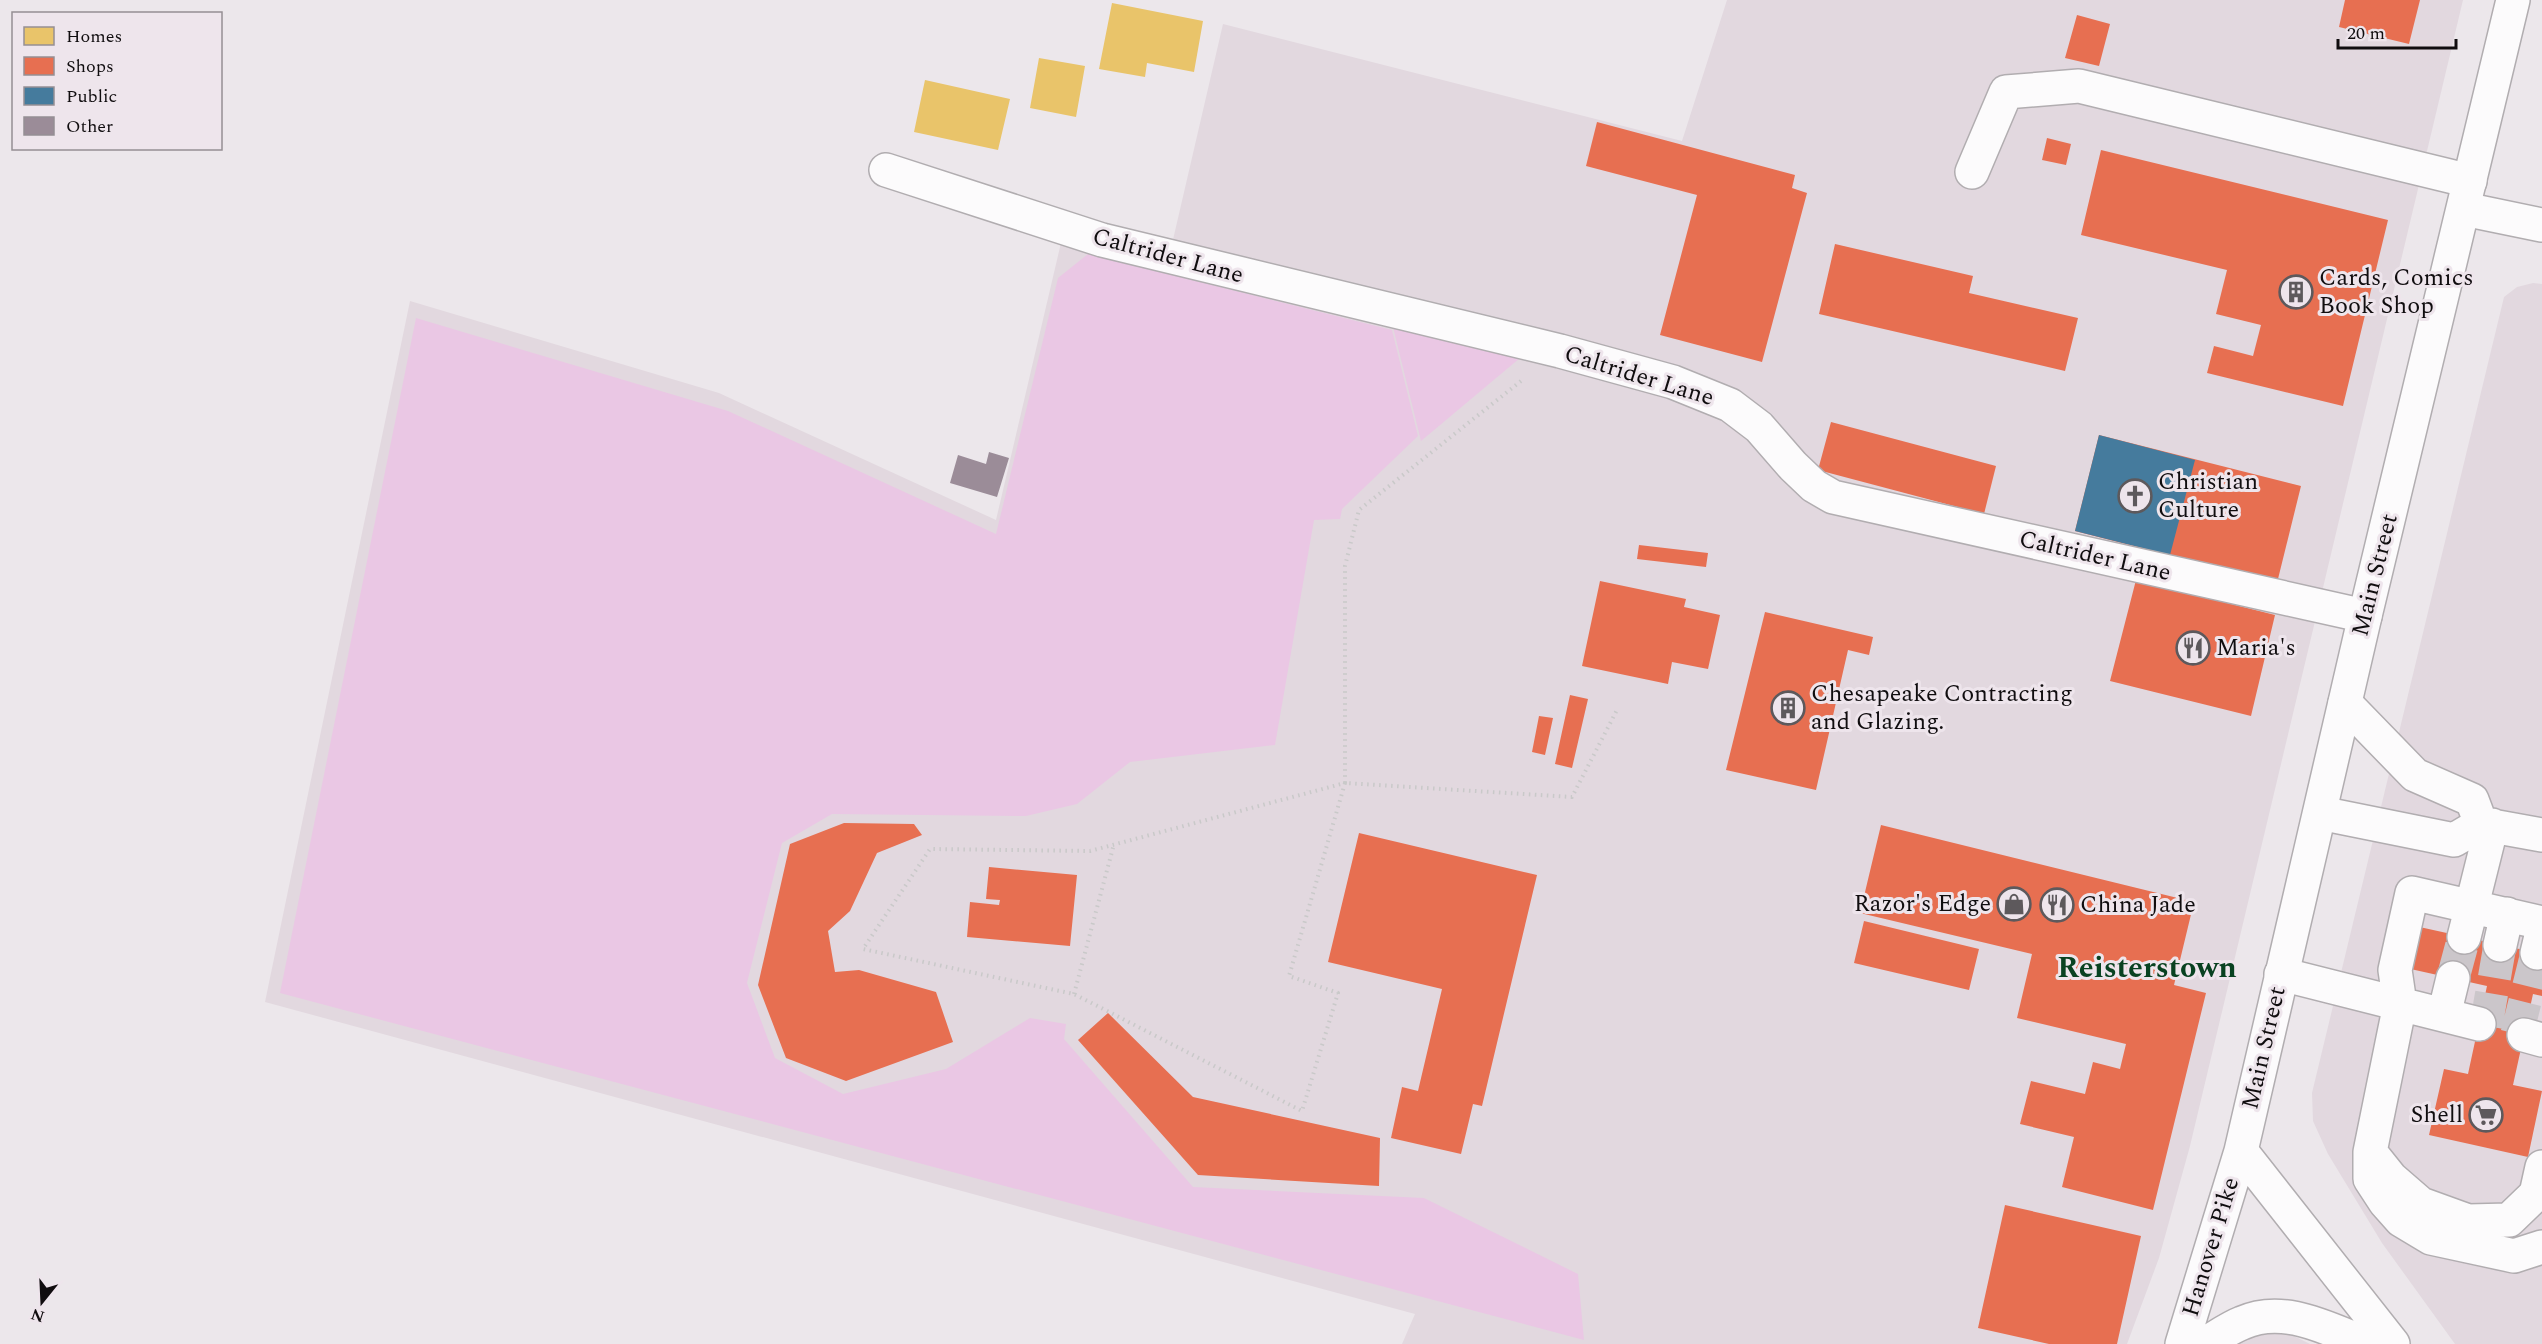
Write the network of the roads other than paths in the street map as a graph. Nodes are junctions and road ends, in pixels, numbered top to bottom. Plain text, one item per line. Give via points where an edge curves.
1 (2513, 0) edge
2 (886, 170) dead end
3 (1972, 172) dead end
4 (2467, 195) junction
5 (2542, 225) edge
6 (2365, 616) junction
7 (2345, 703) junction
8 (2320, 813) junction
9 (2486, 825) junction
10 (2542, 835) edge
11 (2468, 922) junction
12 (2540, 936) edge
13 (2281, 974) junction
14 (2453, 978) tunnel mouth
15 (2400, 1004) junction
16 (2444, 1016) junction
17 (2479, 1024) dead end
18 (2241, 1151) junction
19 (2370, 1152) junction
20 (2542, 1167) edge
21 (2533, 1256) edge
22 (2182, 1344) edge
23 (2205, 1344) edge
24 (2367, 1344) edge
25 (2393, 1344) edge

1 - 4 main road, Main Street
2 - 6 main road, Caltrider Lane via 1102,240 1673,382 1730,405 1759,427 1814,486 1833,497
3 - 4 main road via 2006,92 2079,86
4 - 5 main road
4 - 6 main road, Main Street
6 - 7 main road, Main Street
7 - 8 main road, Main Street
7 - 9 main road via 2415,775 2472,800
8 - 9 main road via 2454,840
8 - 13 main road, Main Street
9 - 10 main road
9 - 11 main road
11 - 12 main road
11 - 15 main road via 2412,893 2395,970
13 - 15 main road
13 - 18 main road, Main Street
14 - 16 main road
15 - 16 main road
15 - 19 main road
16 - 17 main road
18 - 22 main road, Hanover Pike
18 - 25 main road
19 - 20 main road via 2391,1178 2421,1204 2468,1221 2509,1220 2535,1194
19 - 21 main road via 2370,1179 2401,1220 2431,1238
23 - 24 main road via 2263,1316 2307,1321

